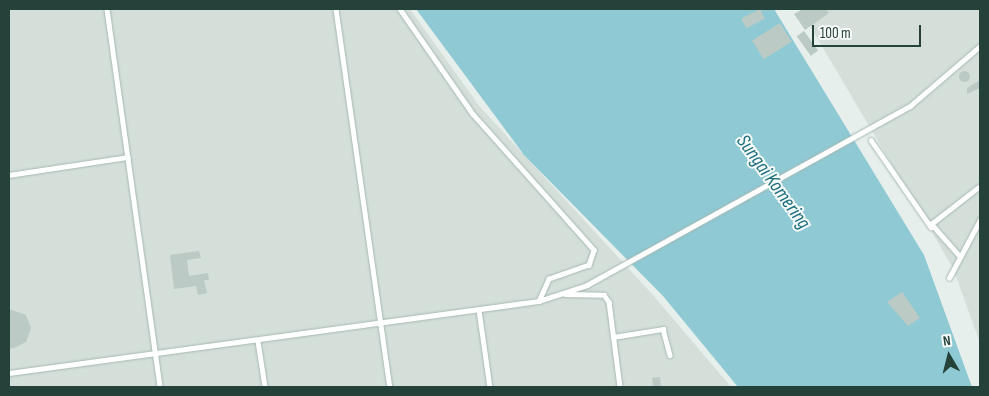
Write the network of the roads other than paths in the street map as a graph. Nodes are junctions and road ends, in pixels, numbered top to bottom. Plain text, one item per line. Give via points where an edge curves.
1 (106, 9) edge
2 (336, 9) edge
3 (400, 9) edge
4 (980, 46) edge
5 (871, 140) dead end
6 (128, 157) junction
7 (9, 175) edge
8 (980, 186) edge
9 (980, 220) edge
10 (931, 227) junction
11 (960, 257) junction
12 (948, 278) dead end
13 (558, 295) junction
14 (539, 301) junction
15 (479, 310) junction
16 (380, 324) junction
17 (613, 336) junction
18 (258, 341) junction
19 (156, 355) junction
20 (670, 355) dead end
21 (9, 373) edge
22 (160, 387) edge
23 (265, 387) edge
24 (390, 387) edge
25 (490, 387) edge
26 (620, 387) edge

1 - 6 lane
2 - 16 lane
3 - 14 lane via 473,114 594,250 589,265 549,280
4 - 13 lane via 910,106 854,134 624,268
5 - 10 lane
6 - 7 lane
6 - 19 lane
8 - 10 lane via 934,220
9 - 11 lane
10 - 11 lane
11 - 12 lane
13 - 14 lane
13 - 17 lane via 604,295
14 - 15 lane
15 - 16 lane
15 - 25 lane
16 - 18 lane
16 - 24 lane
17 - 20 lane via 663,329
17 - 26 lane
18 - 19 lane
18 - 23 lane
19 - 21 lane
19 - 22 lane

